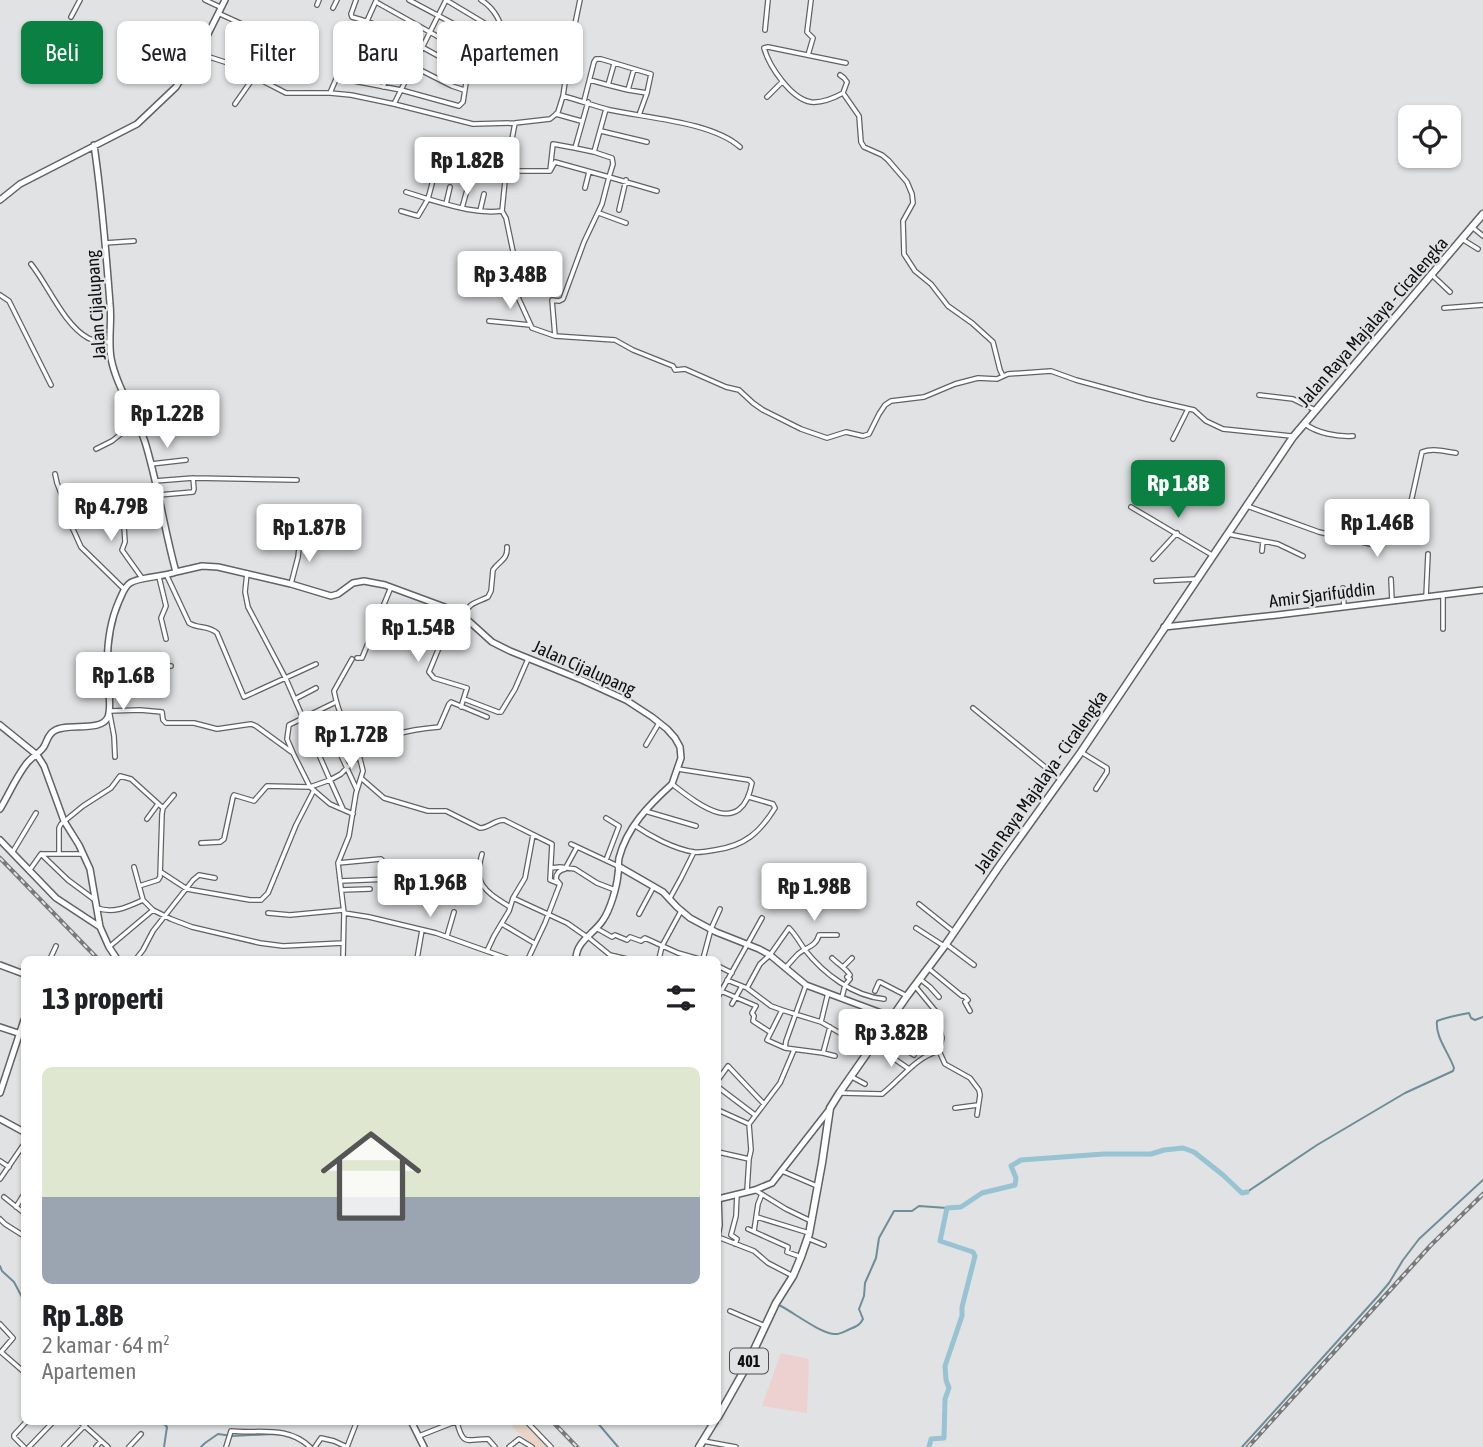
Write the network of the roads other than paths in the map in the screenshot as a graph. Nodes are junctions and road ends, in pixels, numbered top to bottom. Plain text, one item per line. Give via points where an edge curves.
1 (80, 0) edge
2 (205, 0) edge
3 (225, 0) edge
4 (337, 0) edge
5 (356, 0) edge
6 (409, 0) edge
7 (446, 0) edge
8 (481, 0) edge
9 (580, 0) edge
10 (768, 0) edge
11 (811, 0) edge
12 (376, 1) edge
13 (333, 8) dead end
14 (221, 11) junction
15 (438, 16) junction
16 (71, 17) dead end
17 (240, 21) edge
18 (367, 21) joint
19 (448, 21) edge
20 (481, 21) edge
21 (500, 21) edge
22 (211, 28) edge
23 (765, 30) dead end
24 (430, 32) junction
25 (437, 36) edge
26 (423, 45) edge
27 (808, 55) junction
28 (846, 63) dead end
29 (614, 64) junction
30 (634, 69) junction
31 (423, 72) edge
32 (840, 75) dead end
33 (589, 80) junction
34 (782, 82) junction
35 (178, 84) edge
36 (249, 84) edge
37 (268, 84) edge
38 (334, 84) edge
39 (368, 84) edge
40 (384, 84) edge
41 (404, 84) edge
42 (467, 84) edge
43 (608, 85) junction
44 (383, 87) junction
45 (401, 90) junction
46 (464, 90) junction
47 (628, 90) junction
48 (330, 93) junction
49 (647, 93) junction
50 (843, 93) junction
51 (563, 96) junction
52 (767, 97) dead end
53 (586, 102) junction
54 (235, 104) dead end
55 (394, 104) junction
56 (606, 109) junction
57 (556, 114) junction
58 (639, 116) junction
59 (582, 121) junction
60 (515, 123) junction
61 (600, 131) junction
62 (647, 142) dead end
63 (94, 145) junction
64 (740, 147) dead end
65 (575, 148) junction
66 (594, 152) junction
67 (506, 171) junction
68 (550, 171) junction
69 (589, 172) junction
70 (610, 177) junction
71 (433, 180) dead end
72 (626, 180) junction
73 (450, 187) dead end
74 (585, 188) dead end
75 (467, 190) dead end
76 (657, 191) dead end
77 (406, 192) dead end
78 (484, 194) dead end
79 (428, 199) junction
80 (0, 200) edge
81 (446, 204) junction
82 (462, 208) junction
83 (619, 210) dead end
84 (401, 211) dead end
85 (480, 211) junction
86 (502, 211) junction
87 (599, 213) junction
88 (1483, 214) edge
89 (626, 223) dead end
90 (1472, 227) junction
91 (1483, 236) edge
92 (1462, 239) junction
93 (134, 241) dead end
94 (105, 243) junction
95 (1478, 249) dead end
96 (31, 264) dead end
97 (1431, 274) junction
98 (1450, 292) dead end
99 (0, 295) edge
100 (1483, 305) edge
101 (1444, 308) dead end
102 (489, 321) dead end
103 (530, 325) junction
104 (555, 336) junction
105 (111, 342) junction
106 (1003, 376) junction
107 (51, 385) dead end
108 (1259, 395) dead end
109 (159, 405) dead end
110 (1188, 409) junction
111 (1315, 410) junction
112 (136, 418) junction
113 (1304, 423) junction
114 (1353, 436) dead end
115 (1293, 437) junction
116 (1173, 439) dead end
117 (96, 449) dead end
118 (1456, 453) dead end
119 (186, 460) dead end
120 (151, 464) junction
121 (55, 474) dead end
122 (193, 478) junction
123 (297, 480) dead end
124 (155, 484) junction
125 (122, 493) junction
126 (157, 495) junction
127 (95, 496) junction
128 (64, 501) junction
129 (1245, 505) junction
130 (1131, 508) dead end
131 (97, 513) dead end
132 (1177, 533) junction
133 (1226, 534) junction
134 (300, 539) dead end
135 (1263, 541) junction
136 (507, 547) dead end
137 (1262, 551) dead end
138 (1428, 554) dead end
139 (1212, 555) junction
140 (1303, 556) dead end
141 (1153, 559) dead end
142 (176, 572) junction
143 (247, 573) junction
144 (167, 576) junction
145 (159, 577) junction
146 (142, 579) junction
147 (1196, 579) junction
148 (1391, 579) dead end
149 (1157, 581) dead end
150 (291, 584) junction
151 (391, 587) junction
152 (1343, 588) dead end
153 (124, 589) junction
154 (1483, 590) edge
155 (1443, 595) junction
156 (1426, 597) junction
157 (1392, 601) junction
158 (1344, 607) junction
159 (450, 609) junction
160 (463, 618) junction
161 (1164, 626) junction
162 (1443, 629) dead end
163 (166, 639) dead end
164 (528, 659) junction
165 (316, 664) dead end
166 (171, 666) dead end
167 (107, 669) junction
168 (286, 679) junction
169 (316, 688) dead end
170 (295, 699) junction
171 (464, 699) junction
172 (336, 702) junction
173 (461, 707) junction
174 (973, 708) dead end
175 (320, 710) junction
176 (109, 712) junction
177 (303, 718) junction
178 (486, 718) dead end
179 (659, 723) junction
180 (0, 725) edge
181 (646, 745) dead end
182 (293, 752) junction
183 (1081, 752) junction
184 (37, 755) junction
185 (359, 755) junction
186 (115, 757) dead end
187 (347, 768) junction
188 (678, 769) junction
189 (361, 778) junction
190 (330, 780) junction
191 (1061, 780) junction
192 (672, 784) junction
193 (312, 789) junction
194 (1096, 789) dead end
195 (357, 790) junction
196 (174, 795) dead end
197 (749, 797) junction
198 (158, 804) junction
199 (163, 808) junction
200 (0, 809) edge
201 (344, 811) junction
202 (645, 811) junction
203 (36, 813) dead end
204 (353, 814) junction
205 (606, 818) dead end
206 (147, 819) dead end
207 (64, 821) junction
208 (634, 825) junction
209 (696, 826) dead end
210 (533, 835) junction
211 (0, 840) edge
212 (201, 843) dead end
213 (571, 844) dead end
214 (578, 847) junction
215 (694, 852) junction
216 (12, 853) junction
217 (41, 854) junction
218 (59, 854) junction
219 (83, 854) junction
220 (482, 854) dead end
221 (606, 860) junction
222 (338, 863) junction
223 (618, 866) junction
224 (134, 867) dead end
225 (551, 868) junction
226 (565, 869) junction
227 (29, 871) junction
228 (161, 872) junction
229 (414, 876) dead end
230 (215, 878) dead end
231 (382, 879) junction
232 (340, 881) junction
233 (560, 884) junction
234 (139, 886) junction
235 (654, 886) junction
236 (187, 889) junction
237 (370, 889) dead end
238 (341, 890) junction
239 (615, 890) junction
240 (513, 898) junction
241 (670, 898) junction
242 (95, 900) junction
243 (143, 900) junction
244 (919, 904) dead end
245 (510, 906) junction
246 (97, 908) junction
247 (720, 909) dead end
248 (153, 910) junction
249 (681, 911) junction
250 (343, 912) junction
251 (454, 912) dead end
252 (268, 913) dead end
253 (549, 914) junction
254 (639, 914) dead end
255 (164, 916) junction
256 (762, 919) dead end
257 (502, 924) junction
258 (100, 928) junction
259 (596, 928) junction
260 (916, 928) dead end
261 (711, 929) junction
262 (422, 930) junction
263 (954, 932) junction
264 (836, 935) dead end
265 (447, 936) junction
266 (588, 937) junction
267 (343, 943) junction
268 (534, 943) junction
269 (747, 945) junction
270 (945, 945) junction
271 (56, 946) dead end
272 (663, 946) junction
273 (109, 947) junction
274 (805, 950) junction
275 (489, 952) junction
276 (770, 955) junction
277 (51, 956) edge
278 (115, 956) edge
279 (138, 956) edge
280 (343, 956) edge
281 (418, 956) edge
282 (489, 956) edge
283 (500, 956) edge
284 (529, 956) edge
285 (576, 956) edge
286 (608, 956) edge
287 (660, 956) edge
288 (690, 956) edge
289 (702, 956) edge
290 (832, 958) dead end
291 (852, 958) dead end
292 (0, 965) edge
293 (974, 965) dead end
294 (843, 967) junction
295 (721, 968) edge
296 (786, 968) junction
297 (928, 968) junction
298 (21, 973) edge
299 (732, 973) junction
300 (727, 979) junction
301 (920, 979) junction
302 (806, 985) junction
303 (845, 985) junction
304 (742, 986) junction
305 (915, 986) junction
306 (721, 987) edge
307 (721, 989) edge
308 (747, 989) junction
309 (875, 991) dead end
310 (828, 993) junction
311 (907, 996) junction
312 (842, 997) junction
313 (939, 997) dead end
314 (736, 998) junction
315 (884, 999) dead end
316 (732, 1004) dead end
317 (866, 1007) junction
318 (782, 1010) junction
319 (970, 1011) dead end
320 (795, 1015) junction
321 (891, 1019) junction
322 (821, 1023) junction
323 (0, 1027) edge
324 (830, 1027) junction
325 (770, 1031) junction
326 (883, 1031) junction
327 (21, 1034) edge
328 (21, 1036) edge
329 (852, 1040) junction
330 (941, 1044) junction
331 (873, 1045) junction
332 (785, 1048) junction
333 (794, 1050) junction
334 (847, 1051) dead end
335 (939, 1051) junction
336 (823, 1053) junction
337 (914, 1055) dead end
338 (835, 1056) dead end
339 (909, 1069) junction
340 (721, 1076) edge
341 (850, 1076) junction
342 (2, 1083) edge
343 (865, 1084) dead end
344 (721, 1089) edge
345 (839, 1092) junction
346 (0, 1093) edge
347 (764, 1104) junction
348 (978, 1105) junction
349 (830, 1108) junction
350 (955, 1108) dead end
351 (721, 1111) edge
352 (755, 1115) junction
353 (977, 1115) dead end
354 (0, 1119) edge
355 (749, 1124) junction
356 (21, 1130) edge
357 (21, 1149) edge
358 (721, 1153) edge
359 (749, 1159) junction
360 (0, 1161) edge
361 (9, 1167) junction
362 (782, 1171) junction
363 (0, 1179) edge
364 (817, 1186) junction
365 (755, 1191) junction
366 (747, 1192) junction
367 (737, 1194) junction
368 (762, 1194) junction
369 (4, 1197) dead end
370 (721, 1197) edge
371 (21, 1200) edge
372 (16, 1207) junction
373 (21, 1211) edge
374 (757, 1217) junction
375 (0, 1219) edge
376 (811, 1221) junction
377 (748, 1228) dead end
378 (754, 1231) junction
379 (21, 1234) edge
380 (808, 1236) junction
381 (721, 1238) edge
382 (734, 1244) junction
383 (824, 1245) dead end
384 (801, 1257) junction
385 (793, 1276) junction
386 (730, 1311) dead end
387 (0, 1324) edge
388 (765, 1326) junction
389 (0, 1352) edge
390 (21, 1370) edge
391 (721, 1411) edge
392 (24, 1425) edge
393 (50, 1425) edge
394 (355, 1425) edge
395 (412, 1425) edge
396 (447, 1425) edge
397 (458, 1425) edge
398 (530, 1425) edge
399 (713, 1425) edge
400 (84, 1426) joint
401 (141, 1434) dead end
402 (418, 1436) junction
403 (101, 1441) junction
404 (701, 1444) edge
405 (344, 1446) edge
406 (24, 1447) edge
407 (29, 1447) edge
408 (64, 1447) edge
409 (96, 1447) edge
410 (108, 1447) edge
411 (129, 1447) edge
412 (226, 1447) edge
413 (312, 1447) edge
414 (424, 1447) edge
415 (495, 1447) edge
416 (509, 1447) edge
417 (532, 1447) edge
418 (551, 1447) edge
419 (736, 1447) edge

1 - 16 street
2 - 14 street
3 - 14 street
4 - 13 street
5 - 18 street via 351,16
6 - 15 street
7 - 15 street
7 - 20 street
8 - 21 street
9 - 51 street
10 - 23 street
11 - 27 street via 807,32 813,37
12 - 18 street
12 - 24 street
14 - 17 street
14 - 22 street
15 - 19 street
15 - 24 street
24 - 25 street
24 - 26 street
27 - 28 street
27 - 34 street via 765,47
29 - 30 street
29 - 33 street via 596,59
29 - 43 street
30 - 47 street
30 - 49 street via 651,74
31 - 46 street
32 - 50 street via 847,82
33 - 43 street
33 - 53 street
34 - 50 street via 811,102
34 - 52 street
35 - 63 street via 137,124
36 - 54 street
37 - 48 street via 286,93
38 - 48 street
39 - 44 street
40 - 44 street
41 - 45 street
42 - 46 street
43 - 47 street
44 - 45 street
45 - 46 street via 459,106
45 - 55 street
47 - 49 street
48 - 55 street
49 - 58 street
50 - 106 street via 859,116 864,147 888,160 912,194 913,203 903,221 906,259 947,306 993,342
51 - 53 street
51 - 57 street
53 - 56 street
53 - 59 street
55 - 60 street via 473,124
56 - 58 street
56 - 61 street
57 - 59 street
57 - 60 street
58 - 64 street via 712,131
59 - 65 street
60 - 67 street
61 - 62 street
61 - 66 street
63 - 80 street via 19,184
63 - 94 street, Jalan Cijalupang
65 - 66 street
65 - 68 street via 553,144
66 - 70 street via 612,158
67 - 68 street
67 - 86 street
68 - 69 street via 555,162
69 - 70 street
69 - 74 street
70 - 72 street
70 - 87 street
71 - 79 street
72 - 76 street
72 - 83 street
73 - 81 street
75 - 82 street
77 - 79 street
78 - 85 street
79 - 81 street
79 - 84 street via 418,216
81 - 82 street
82 - 85 street
85 - 86 street
86 - 103 street via 517,295
87 - 89 street
87 - 104 street via 563,299 552,300
88 - 90 main road, Jalan Raya Majalaya - Cicalengka / 401
90 - 91 street
90 - 92 main road, Jalan Raya Majalaya - Cicalengka / 401
92 - 95 street
92 - 97 main road, Jalan Raya Majalaya - Cicalengka / 401
93 - 94 street
94 - 105 street, Jalan Cijalupang
96 - 105 street via 75,327 90,339
97 - 98 street
97 - 111 main road, Jalan Raya Majalaya - Cicalengka / 401
99 - 107 street via 9,301
100 - 101 street
102 - 103 street
103 - 104 street
104 - 106 street via 621,342 675,370 685,369 739,390 763,410 827,438 846,432 869,434 891,401
105 - 112 street, Jalan Cijalupang via 116,375
106 - 110 street via 1051,371
108 - 111 street via 1293,399
109 - 112 street
110 - 115 street via 1223,429
110 - 116 street
111 - 113 main road, Jalan Raya Majalaya - Cicalengka / 401
112 - 117 street
112 - 120 street, Jalan Cijalupang
113 - 114 street via 1332,435
113 - 115 main road, Jalan Raya Majalaya - Cicalengka / 401
115 - 129 main road, Jalan Raya Majalaya - Cicalengka / 401
118 - 129 street via 1422,452 1409,511 1391,523 1379,546 1319,532
119 - 120 street
120 - 124 street, Jalan Cijalupang
121 - 128 street
122 - 123 street
122 - 124 street
122 - 126 street via 193,492
124 - 125 street
124 - 126 street, Jalan Cijalupang
125 - 127 street
125 - 146 street via 122,550
126 - 142 street, Jalan Cijalupang
127 - 128 street
127 - 131 street
128 - 153 street via 81,547
129 - 133 main road, Jalan Raya Majalaya - Cicalengka / 401
130 - 132 street
132 - 139 street
132 - 141 street
133 - 135 street
133 - 139 main road, Jalan Raya Majalaya - Cicalengka / 401
134 - 150 street
135 - 137 street
135 - 140 street
136 - 160 street via 505,559 493,570 488,597 471,604
138 - 156 street
139 - 147 main road, Jalan Raya Majalaya - Cicalengka / 401
142 - 143 street, Jalan Cijalupang via 210,566
142 - 144 street
143 - 150 street, Jalan Cijalupang
143 - 168 street via 248,607
144 - 145 street
144 - 168 street via 189,623 217,633 244,697
145 - 146 street
145 - 163 street via 166,606 161,618
146 - 153 street
147 - 149 street
147 - 161 main road, Jalan Raya Majalaya - Cicalengka / 401
148 - 157 street
150 - 151 street, Jalan Cijalupang via 331,596 360,581
151 - 159 street, Jalan Cijalupang
151 - 172 street via 362,659 354,659 334,687
152 - 158 street
153 - 167 street via 111,624
154 - 155 street, Amir Sjarifuddin
155 - 156 street, Amir Sjarifuddin
155 - 162 street
156 - 157 street, Amir Sjarifuddin
157 - 158 street, Amir Sjarifuddin
158 - 161 street, Amir Sjarifuddin
159 - 160 street, Jalan Cijalupang
159 - 171 street via 429,672 434,678 466,687
160 - 164 street, Jalan Cijalupang via 492,642
161 - 183 main road, Jalan Raya Majalaya - Cicalengka / 401
164 - 171 street via 501,712
164 - 179 street, Jalan Cijalupang via 625,701
165 - 168 street
166 - 167 street
167 - 176 street
168 - 170 street
169 - 170 street
170 - 177 street
171 - 173 street
172 - 175 street
172 - 185 street
173 - 178 street
173 - 185 street via 451,702 439,727 401,732
174 - 191 street
175 - 177 street
175 - 187 street
176 - 182 street via 162,712 166,723 217,729 250,724
176 - 184 street via 100,724 55,730
176 - 186 street
177 - 182 street via 288,728
177 - 190 street
179 - 181 street
179 - 188 street, Jalan Cijalupang via 680,747
180 - 184 street
182 - 193 street
183 - 191 main road, Jalan Raya Majalaya - Cicalengka / 401
183 - 194 street via 1108,768
184 - 200 street via 29,760
184 - 207 street
185 - 187 street
185 - 189 street
187 - 190 street
187 - 195 street
188 - 192 street, Jalan Cijalupang
188 - 197 street via 749,780
189 - 195 street
189 - 210 street via 376,793 394,801 432,812 446,811 480,828 504,820
190 - 193 street
190 - 201 street
191 - 263 main road, Jalan Raya Majalaya - Cicalengka / 401
192 - 197 street via 720,812 737,812
192 - 202 street, Jalan Cijalupang
193 - 201 street
193 - 212 street via 267,786 254,801 234,795 224,839
193 - 236 street via 265,897 255,901
195 - 204 street
196 - 199 street
197 - 215 street via 775,806 758,831 734,846
198 - 199 street
198 - 206 street
198 - 207 street via 122,776
199 - 228 street
201 - 204 street
202 - 208 street, Jalan Cijalupang
202 - 209 street
203 - 216 street
204 - 222 street
205 - 221 street via 619,826
207 - 218 street
207 - 219 street
208 - 215 street via 655,839
208 - 223 street, Jalan Cijalupang
210 - 225 street via 552,844
210 - 240 street via 527,872
211 - 216 street
213 - 214 street
214 - 221 street
214 - 226 street
215 - 241 street
216 - 227 street
217 - 218 street
217 - 227 street
217 - 242 street
218 - 219 street
219 - 242 street
220 - 245 street via 478,868 484,888
221 - 223 street
222 - 231 street via 381,859
222 - 232 street
223 - 235 street
223 - 239 street, Jalan Cijalupang
224 - 234 street
225 - 226 street
225 - 233 street via 551,881
226 - 233 street via 556,876
226 - 239 street via 575,869
227 - 258 street via 56,898
228 - 234 street via 158,880
228 - 236 street
229 - 231 street
230 - 236 street via 197,876
231 - 232 street
232 - 238 street
233 - 253 street
234 - 243 street
235 - 241 street
235 - 254 street
236 - 255 street
237 - 238 street
238 - 250 street
239 - 259 street, Jalan Cijalupang
240 - 245 street
240 - 253 street
241 - 249 street
242 - 246 street
243 - 246 street via 116,911
243 - 248 street
244 - 263 street
245 - 257 street
246 - 258 street
247 - 261 street
248 - 255 street
248 - 273 street
249 - 261 street
249 - 272 street
250 - 252 street
250 - 262 street
250 - 267 street
251 - 265 street
253 - 266 street
253 - 268 street
255 - 267 street via 261,943
255 - 279 street
256 - 269 street
257 - 268 street
257 - 275 street
258 - 273 street
259 - 266 street, Jalan Cijalupang
259 - 272 street via 612,937 645,938
260 - 270 street
261 - 269 street
261 - 289 street
262 - 265 street
262 - 281 street
263 - 270 main road, Jalan Raya Majalaya - Cicalengka / 401
264 - 274 street via 819,935
265 - 275 street
266 - 285 street, Jalan Cijalupang
266 - 286 street
267 - 280 street
268 - 284 street
269 - 276 street
269 - 299 street
270 - 293 street
270 - 297 main road, Jalan Raya Majalaya - Cicalengka / 401
271 - 277 street
272 - 287 street
272 - 288 street
273 - 278 street
274 - 276 street via 789,928
274 - 296 street
274 - 303 street
275 - 282 street
275 - 283 street
276 - 296 street
276 - 308 street
290 - 294 street
291 - 294 street
292 - 298 street
294 - 303 street via 850,975
295 - 299 street
296 - 302 street
297 - 301 main road, Jalan Raya Majalaya - Cicalengka / 401
297 - 319 street via 968,1000
299 - 300 street
300 - 304 street
300 - 306 street
301 - 305 main road, Jalan Raya Majalaya - Cicalengka / 401
301 - 313 street
302 - 310 street
302 - 320 street
303 - 312 street
303 - 315 street
304 - 308 street
304 - 314 street
305 - 311 main road, Jalan Raya Majalaya - Cicalengka / 401
305 - 330 street via 938,1014
307 - 314 street
308 - 318 street
309 - 311 street via 880,982
310 - 312 street
310 - 322 street
311 - 321 main road, Jalan Raya Majalaya - Cicalengka / 401
312 - 317 street
314 - 316 street
314 - 325 street via 756,1006 753,1021
317 - 321 street
317 - 329 street
318 - 320 street
318 - 325 street
320 - 322 street
320 - 332 street
321 - 326 main road, Jalan Raya Majalaya - Cicalengka / 401
321 - 330 street via 920,1038
322 - 324 street
323 - 327 street
324 - 329 street
324 - 336 street
325 - 332 street via 767,1040
326 - 331 main road, Jalan Raya Majalaya - Cicalengka / 401
326 - 337 street
328 - 342 street
329 - 331 street
329 - 334 street
330 - 335 street
331 - 339 street
331 - 341 main road, Jalan Raya Majalaya - Cicalengka / 401
332 - 333 street
333 - 336 street
333 - 347 street via 780,1083
335 - 339 street
335 - 348 street via 945,1064 974,1082 980,1092
336 - 338 street
339 - 345 street via 882,1094
340 - 347 street via 728,1066
341 - 343 street
341 - 345 main road, Jalan Raya Majalaya - Cicalengka / 401
342 - 346 street
344 - 352 street
345 - 349 main road, Jalan Raya Majalaya - Cicalengka / 401
347 - 352 street
348 - 350 street
348 - 353 street
349 - 362 street
349 - 364 main road, Jalan Raya Majalaya - Cicalengka / 401
351 - 355 street
352 - 355 street
354 - 356 street
355 - 359 street
357 - 361 street
358 - 359 street
359 - 366 street
360 - 361 street
361 - 363 street
362 - 364 street
362 - 365 street via 772,1183
364 - 376 main road, Jalan Raya Majalaya - Cicalengka / 401
365 - 366 street
365 - 368 street
366 - 367 street
367 - 370 street
367 - 382 street via 731,1235 737,1238
368 - 374 street
368 - 376 street
369 - 372 street
371 - 372 street
372 - 373 street
374 - 378 street
374 - 380 street
375 - 379 street
376 - 380 main road, Jalan Raya Majalaya - Cicalengka / 401
377 - 378 street
378 - 384 street
380 - 383 street
380 - 384 main road, Jalan Raya Majalaya - Cicalengka / 401
381 - 382 street
382 - 385 street
384 - 385 main road, Jalan Raya Majalaya - Cicalengka / 401
385 - 388 main road, Jalan Raya Majalaya - Cicalengka / 401
386 - 388 street
387 - 389 street via 13,1338
388 - 391 main road, Jalan Raya Majalaya - Cicalengka / 401
389 - 390 street
392 - 406 street via 14,1437
393 - 407 street
394 - 405 street
395 - 402 street
396 - 402 street
397 - 415 street via 467,1441 488,1439
398 - 418 street
399 - 404 main road
400 - 403 street
400 - 408 street
401 - 411 street
402 - 414 street
403 - 409 street
403 - 410 street
404 - 419 street
405 - 413 street via 321,1438
412 - 413 street via 231,1432 272,1432 298,1437
416 - 417 street via 519,1439

